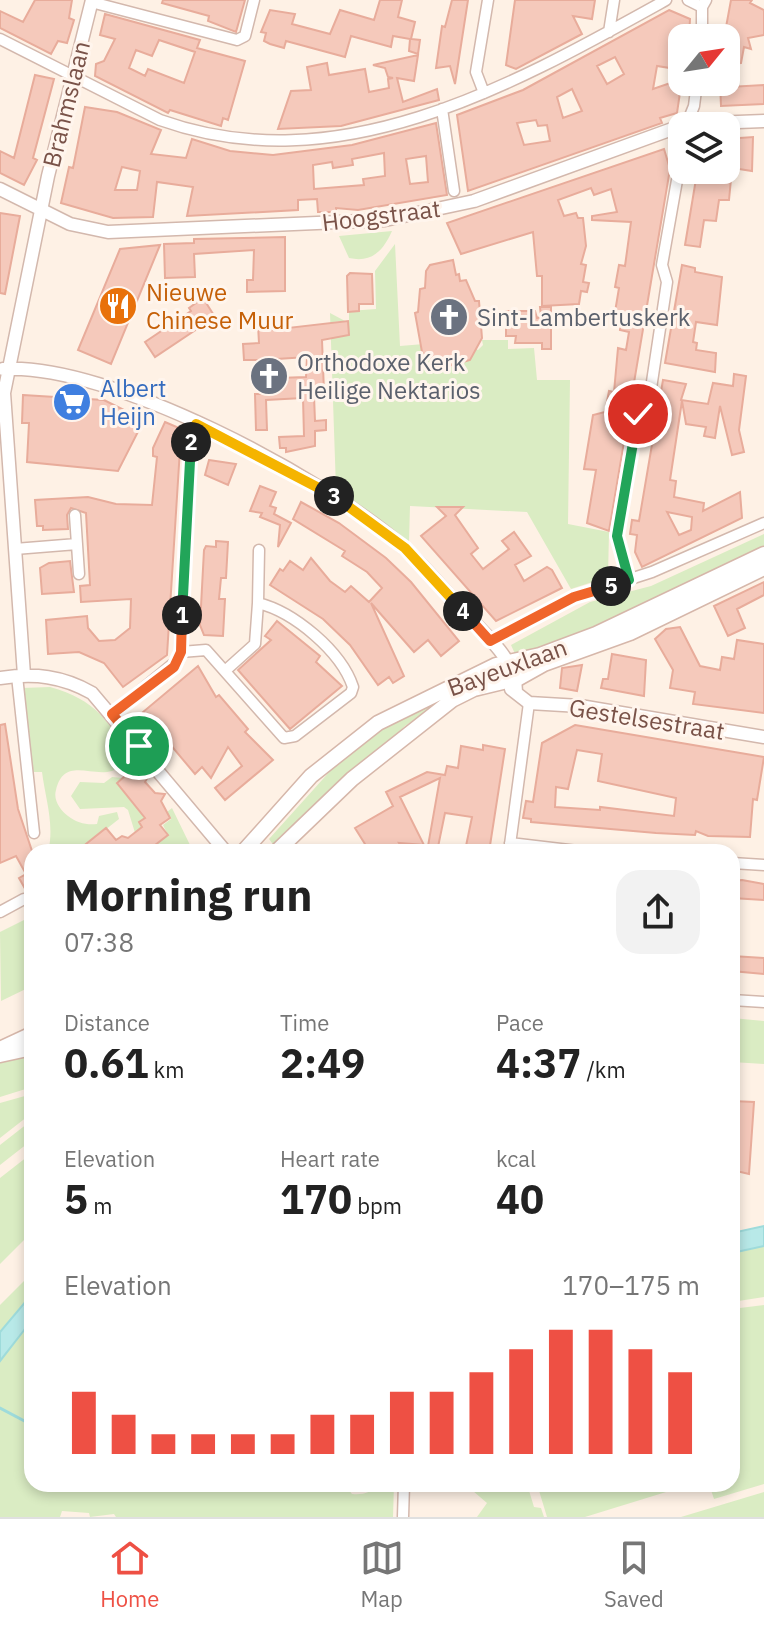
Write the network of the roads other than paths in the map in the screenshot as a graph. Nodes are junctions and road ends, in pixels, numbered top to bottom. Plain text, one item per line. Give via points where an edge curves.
1 (254, 0) edge
2 (488, 0) edge
3 (614, 0) edge
4 (666, 0) edge
5 (688, 0) edge
6 (92, 1) edge
7 (704, 3) edge
8 (703, 24) edge
9 (609, 32) junction
10 (0, 39) edge
11 (71, 75) junction
12 (484, 93) junction
13 (442, 109) junction
14 (762, 122) edge
15 (740, 123) edge
16 (668, 131) edge
17 (676, 184) edge
18 (0, 189) edge
19 (454, 191) dead end
20 (42, 208) junction
21 (4, 369) edge
22 (196, 424) junction
23 (75, 515) dead end
24 (764, 523) edge
25 (77, 544) junction
26 (15, 549) junction
27 (259, 550) dead end
28 (764, 554) edge
29 (764, 568) edge
30 (79, 574) dead end
31 (629, 580) junction
32 (258, 603) junction
33 (181, 649) junction
34 (500, 654) junction
35 (226, 670) junction
36 (21, 675) junction
37 (0, 678) edge
38 (513, 685) junction
39 (529, 703) junction
40 (112, 714) junction
41 (764, 737) edge
42 (34, 833) dead end
43 (219, 844) edge
44 (250, 844) edge
45 (284, 844) edge
46 (511, 844) edge
47 (740, 864) edge
48 (764, 865) edge
49 (24, 899) dead end
50 (0, 912) edge
51 (740, 1000) edge
52 (764, 1002) edge
53 (24, 1038) edge
54 (24, 1049) edge
55 (0, 1052) edge
56 (404, 1492) edge
57 (403, 1517) edge

1 - 6 street via 245,36 237,40
2 - 12 street via 476,72
3 - 9 street
4 - 9 street
5 - 7 street
6 - 11 street, Brahmslaan
7 - 8 street
9 - 12 street
10 - 11 street
11 - 13 street via 160,120 234,140 309,141 369,133
11 - 20 street, Brahmslaan
12 - 13 street
13 - 19 street
14 - 15 street, Hoogstraat
16 - 20 street, Hoogstraat via 474,201 385,220 135,233 76,225
17 - 31 street via 662,265 667,282 650,395 638,414 617,536
18 - 20 street, Hoogstraat
20 - 21 street, Brahmslaan
21 - 22 street via 96,381
21 - 26 street, Brahmslaan
22 - 33 street
22 - 34 street via 335,497 371,522 405,548
23 - 25 street
24 - 31 street
25 - 26 street
25 - 30 street
26 - 36 street, Brahmslaan
27 - 32 street
28 - 34 main road, Bayeuxlaan via 596,634 540,655
29 - 38 main road, Bayeuxlaan via 630,633 544,664
31 - 34 street via 574,597
32 - 35 street via 255,644
32 - 35 street via 281,612 331,652 352,681 351,693 295,736 284,738
33 - 35 street via 206,650
33 - 40 street via 174,667
34 - 38 street
34 - 44 main road, Bayeuxlaan via 367,729 311,776
36 - 37 street
36 - 40 street via 72,682
36 - 42 street
38 - 39 street
38 - 45 main road, Bayeuxlaan via 474,689 438,709 352,779
39 - 41 street, Gestelsestraat via 580,706
39 - 46 street
40 - 43 street
47 - 48 street
49 - 50 street
51 - 52 street
53 - 55 main road
54 - 55 main road
56 - 57 street

